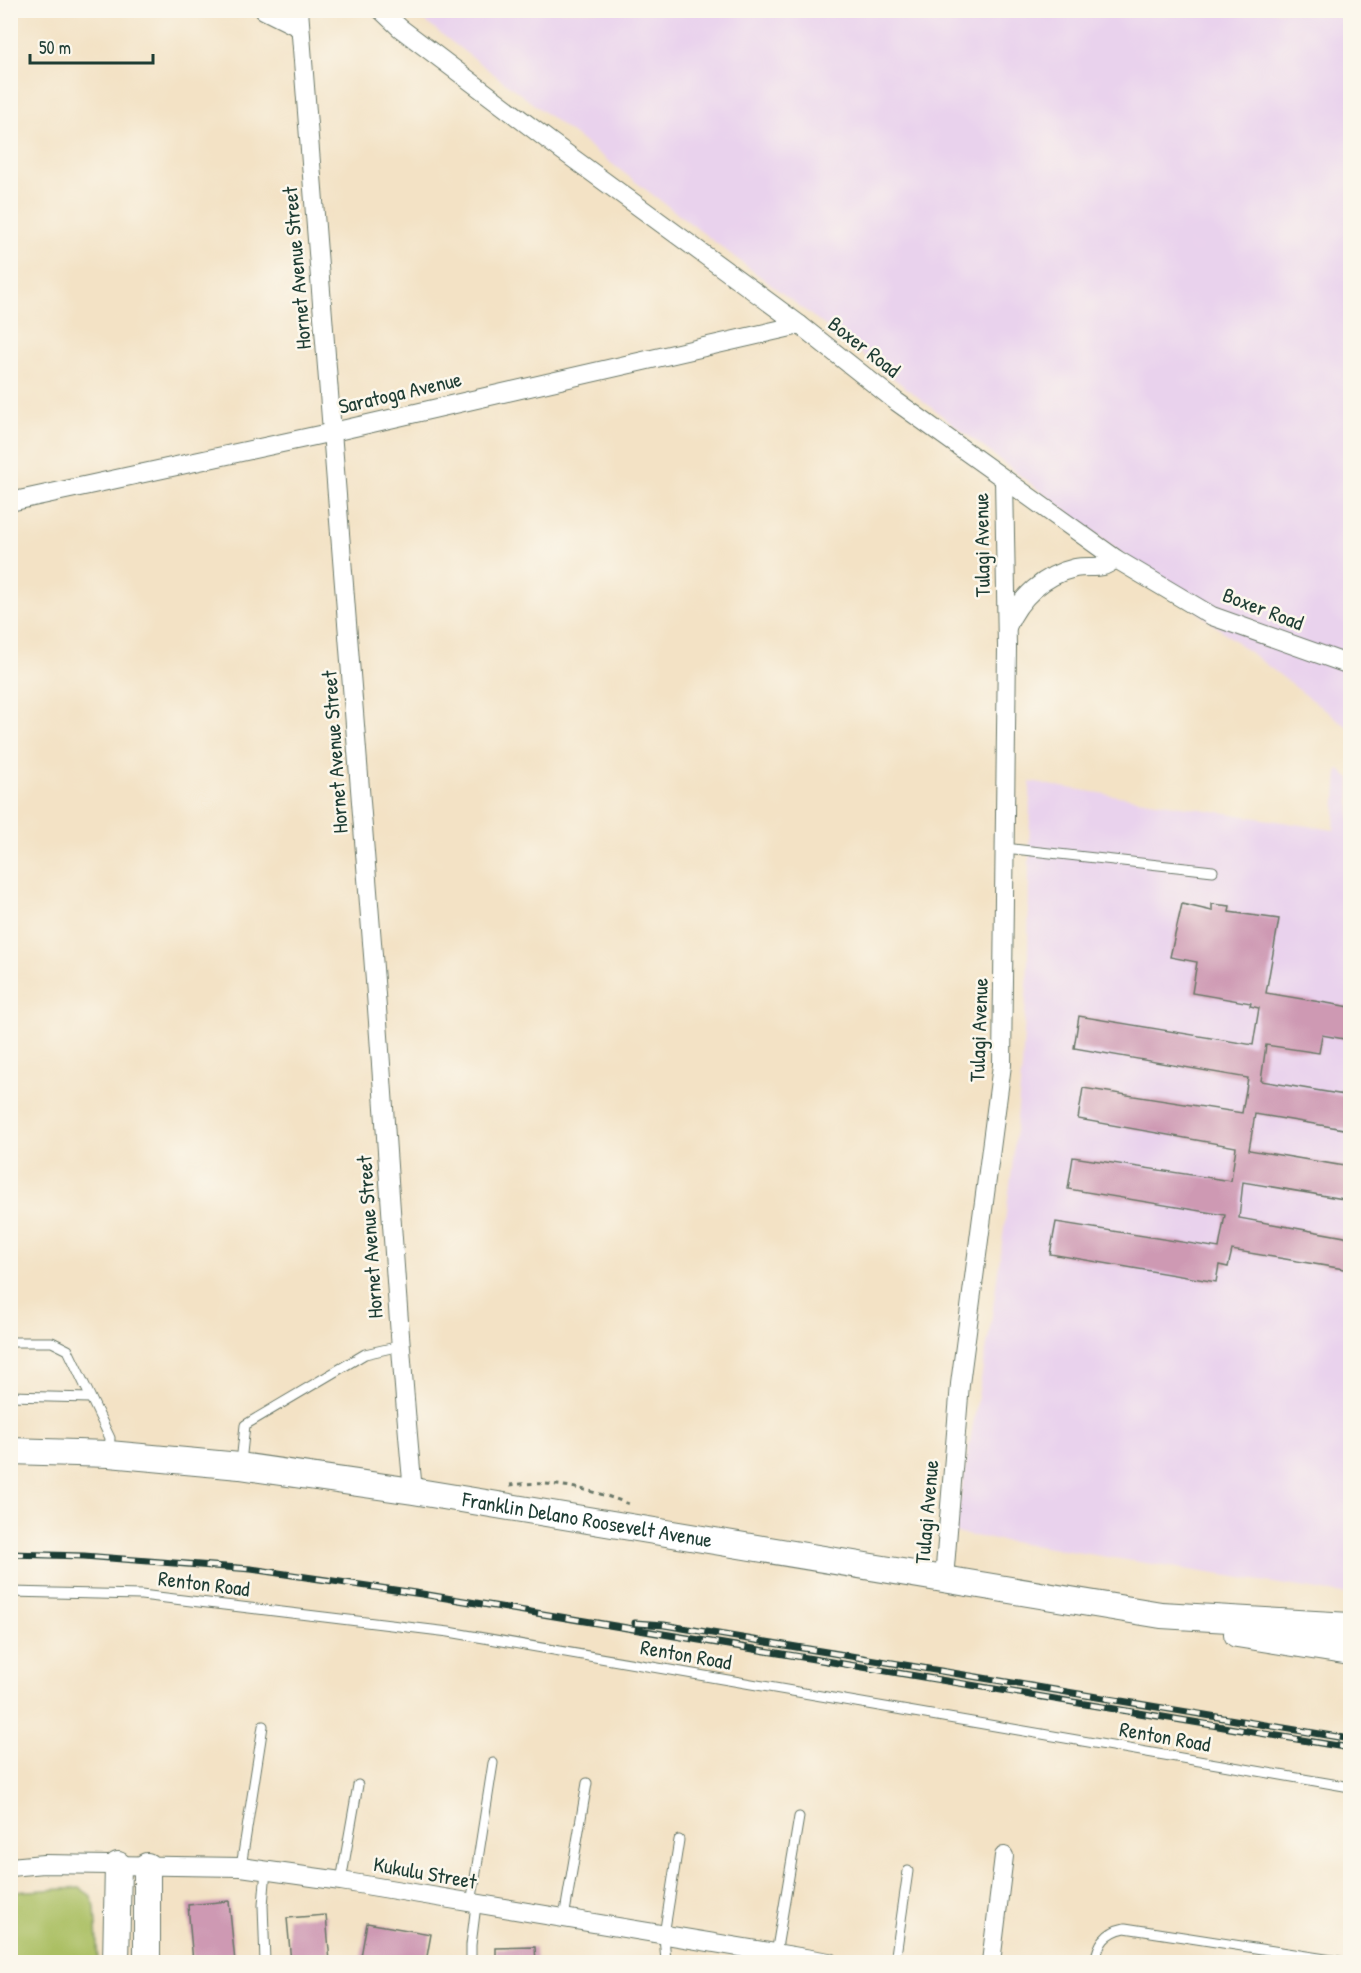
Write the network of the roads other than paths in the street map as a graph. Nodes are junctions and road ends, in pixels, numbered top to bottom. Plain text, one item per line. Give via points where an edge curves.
1 (264, 10) edge
2 (381, 10) edge
3 (300, 19) edge
4 (800, 325) junction
5 (333, 432) junction
6 (1004, 479) junction
7 (10, 502) edge
8 (1116, 559) junction
9 (1006, 632) junction
10 (1350, 665) edge
11 (1005, 848) junction
12 (1213, 871) dead end
13 (10, 1342) edge
14 (400, 1346) junction
15 (10, 1396) edge
16 (90, 1398) junction
17 (10, 1451) edge
18 (109, 1454) junction
19 (240, 1466) junction
20 (413, 1491) junction
21 (944, 1580) junction
22 (10, 1592) edge
23 (1161, 1615) junction
24 (1350, 1626) edge
25 (1350, 1652) edge
26 (263, 1726) dead end
27 (493, 1763) dead end
28 (587, 1783) dead end
29 (358, 1785) dead end
30 (1350, 1787) edge
31 (799, 1817) dead end
32 (678, 1840) dead end
33 (1004, 1856) dead end
34 (118, 1865) junction
35 (147, 1866) junction
36 (10, 1867) edge
37 (241, 1867) junction
38 (266, 1870) junction
39 (908, 1871) dead end
40 (341, 1881) junction
41 (474, 1904) junction
42 (564, 1918) junction
43 (664, 1935) junction
44 (776, 1954) junction
45 (116, 1962) edge
46 (147, 1962) edge
47 (265, 1962) edge
48 (471, 1962) edge
49 (666, 1962) edge
50 (829, 1962) edge
51 (895, 1962) edge
52 (991, 1962) edge
53 (1095, 1962) edge
54 (1345, 1962) edge

1 - 3 street
2 - 4 street, Boxer Road via 543,136
3 - 5 street, Hornet Avenue Street
4 - 5 street, Saratoga Avenue
4 - 6 street, Boxer Road via 897,402
5 - 7 street, Saratoga Avenue
5 - 14 street, Hornet Avenue Street
6 - 8 street, Boxer Road
6 - 9 street, Tulagi Avenue
8 - 9 street via 1103,566 1075,568 1049,578 1027,596
8 - 10 street, Boxer Road via 1212,616
9 - 11 street, Tulagi Avenue
11 - 12 lane
11 - 21 street, Tulagi Avenue via 1002,1065 960,1384
13 - 16 lane via 52,1342 68,1350
14 - 19 lane via 365,1354 245,1425
14 - 20 street, Hornet Avenue Street
15 - 16 lane
16 - 18 lane via 110,1438
17 - 18 main road, Franklin Delano Roosevelt Avenue
18 - 19 main road, Franklin Delano Roosevelt Avenue
19 - 20 main road, Franklin Delano Roosevelt Avenue
20 - 21 main road, Franklin Delano Roosevelt Avenue
21 - 23 main road, Franklin Delano Roosevelt Avenue
22 - 30 lane, Renton Road via 141,1595 450,1632
23 - 24 main road, Franklin Delano Roosevelt Avenue
23 - 25 main road, Franklin Delano Roosevelt Avenue via 1217,1630
26 - 37 lane
27 - 41 lane
28 - 42 lane
29 - 40 lane
31 - 44 lane
32 - 43 lane
33 - 52 street
34 - 35 street, Kukulu Street
34 - 36 street, Kukulu Street
34 - 45 main road
35 - 37 street, Kukulu Street
35 - 46 main road
37 - 38 street, Kukulu Street
38 - 40 street, Kukulu Street
38 - 47 lane
39 - 51 lane
40 - 41 street, Kukulu Street
41 - 42 street, Kukulu Street
41 - 48 lane
42 - 43 street, Kukulu Street
43 - 44 street, Kukulu Street
43 - 49 lane
44 - 50 street, Kukulu Street
53 - 54 lane via 1097,1949 1106,1936 1125,1928

